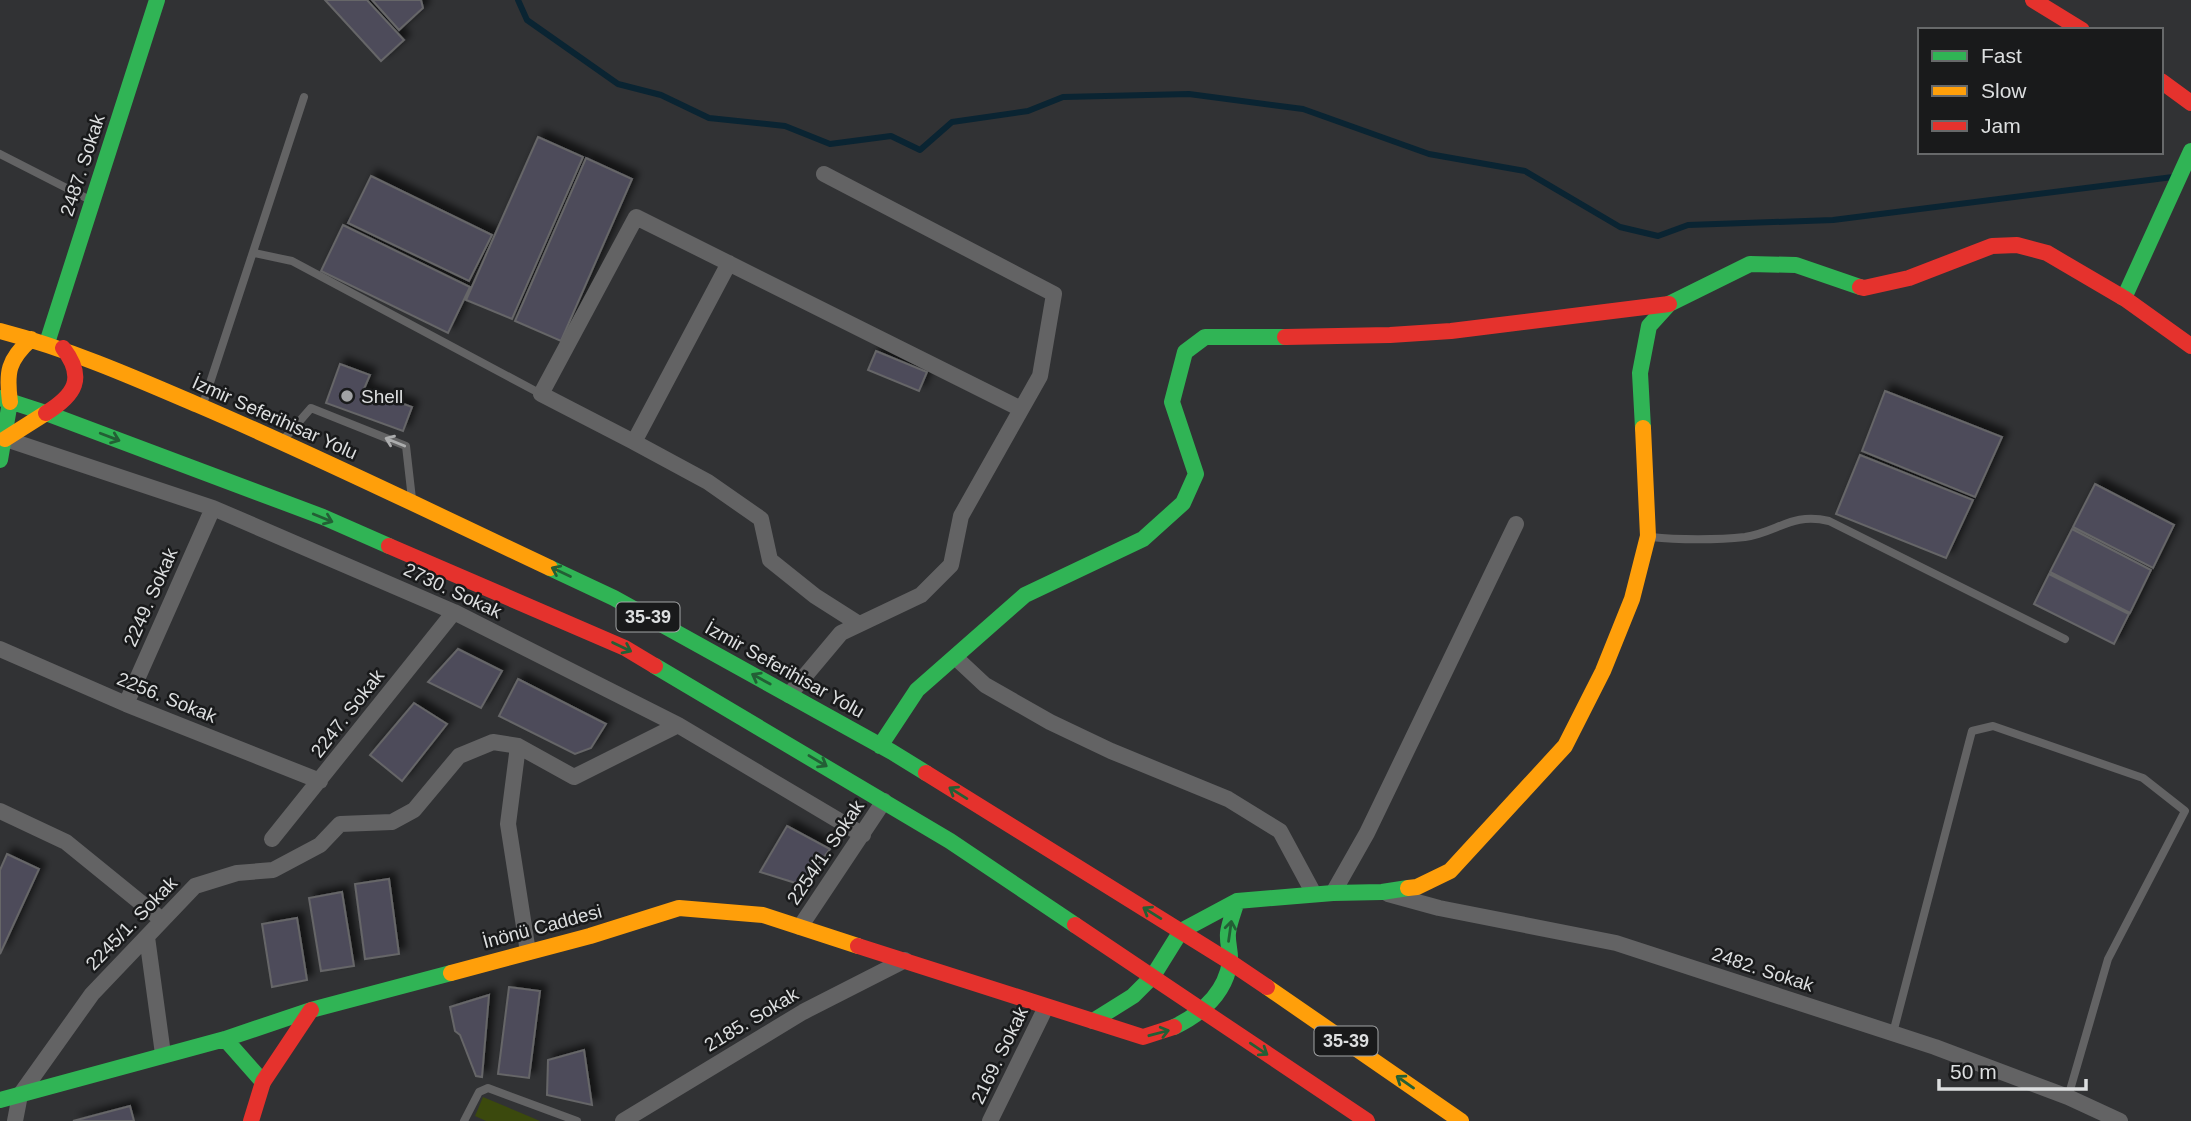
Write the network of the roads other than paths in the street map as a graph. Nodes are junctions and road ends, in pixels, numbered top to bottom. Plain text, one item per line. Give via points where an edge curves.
1 (156, 0) edge
2 (2033, 0) edge
3 (2079, 28) edge
4 (2163, 82) edge
5 (304, 97) dead end
6 (2191, 103) edge
7 (0, 154) edge
8 (2189, 155) edge
9 (824, 174) dead end
10 (93, 202) junction
11 (254, 253) junction
12 (729, 263) junction
13 (2124, 298) junction
14 (1669, 304) junction
15 (0, 331) edge
16 (47, 344) junction
17 (2191, 346) edge
18 (541, 394) junction
19 (5, 400) edge
20 (202, 407) junction
21 (1021, 409) junction
22 (46, 413) junction
23 (3, 438) edge
24 (282, 441) junction
25 (634, 442) junction
26 (0, 460) edge
27 (413, 502) junction
28 (213, 508) junction
29 (1516, 524) dead end
30 (1648, 536) junction
31 (454, 612) junction
32 (859, 624) junction
33 (2065, 639) dead end
34 (0, 649) edge
35 (955, 657) junction
36 (789, 695) junction
37 (126, 704) junction
38 (678, 725) junction
39 (518, 746) junction
40 (880, 746) junction
41 (320, 780) junction
42 (884, 801) junction
43 (0, 811) edge
44 (863, 835) junction
45 (272, 839) dead end
46 (1382, 892) junction
47 (1333, 893) junction
48 (1314, 894) junction
49 (1237, 901) junction
50 (162, 920) junction
51 (800, 927) junction
52 (1181, 931) junction
53 (146, 937) junction
54 (528, 952) junction
55 (905, 960) junction
56 (1230, 962) junction
57 (1153, 976) junction
58 (1046, 1007) junction
59 (311, 1010) junction
60 (1202, 1011) junction
61 (1093, 1021) junction
62 (1893, 1034) junction
63 (225, 1039) junction
64 (163, 1054) junction
65 (263, 1082) junction
66 (20, 1095) junction
67 (2068, 1097) junction
68 (0, 1100) edge
69 (15, 1121) edge
70 (251, 1121) edge
71 (464, 1121) edge
72 (577, 1121) edge
73 (623, 1121) edge
74 (990, 1121) edge
75 (1367, 1121) edge
76 (1461, 1121) edge
77 (2120, 1121) edge

1 - 10 street, 2487. Sokak
2 - 3 street
4 - 6 street
5 - 11 lane
7 - 10 lane
8 - 13 street
9 - 21 street via 1054,294 1040,376
10 - 16 street, 2487. Sokak
11 - 18 lane via 292,261
11 - 20 lane
12 - 18 street via 636,217
12 - 21 street
12 - 25 street
13 - 14 street via 2047,253 2017,245 1992,246 1909,278 1864,288 1796,265 1750,264
13 - 17 street
14 - 30 street via 1649,326 1640,373
14 - 35 street via 1449,331 1205,337 1185,352 1172,402 1196,474 1183,503 1143,539 1025,595
15 - 16 street, İzmir Seferihisar Yolu / 35-39
16 - 19 street via 12,358
16 - 20 street, İzmir Seferihisar Yolu / 35-39
16 - 22 street via 70,357 76,373 67,399
18 - 25 street
19 - 22 street, 35-39
19 - 23 street
20 - 24 street, İzmir Seferihisar Yolu / 35-39
21 - 32 street via 961,516 950,565 921,595
22 - 23 street
22 -> 42 street, 35-39 via 323,517 625,648
23 - 26 street
23 - 28 street, 2730. Sokak
24 - 27 street, İzmir Seferihisar Yolu / 35-39
27 -> 24 lane via 406,446 311,408
25 - 32 street via 708,482 761,519 770,560
36 -> 27 street, İzmir Seferihisar Yolu / 35-39 via 614,598
28 - 31 street, 2730. Sokak
28 - 37 street, 2249. Sokak
29 - 47 street via 1367,833
30 - 33 lane via 1746,537 1799,518 1819,518
30 - 46 street via 1627,611 1565,746 1450,871 1417,887
31 - 38 street, 2730. Sokak
31 - 41 street, 2247. Sokak
32 - 36 street via 841,633
34 - 37 street, 2256. Sokak
35 - 40 street via 916,690
35 - 48 street via 985,685 1049,722 1228,799 1280,831
36 - 40 street, İzmir Seferihisar Yolu / 35-39
37 - 41 street, 2256. Sokak
38 - 39 street, 2245/1. Sokak via 575,777
38 - 44 street, 2730. Sokak
39 - 50 street, 2245/1. Sokak via 493,742 459,756 414,810 392,822 340,824 320,845 273,870 237,873 195,886
39 - 54 street via 508,824
52 -> 40 street, İzmir Seferihisar Yolu / 35-39
41 - 45 street, 2247. Sokak
42 - 44 street, 2254/1. Sokak
42 - 57 street, 35-39
43 - 50 street via 66,842
44 - 51 street, 2254/1. Sokak
46 - 47 street
46 - 62 street, 2482. Sokak via 1616,943
47 - 48 street
48 - 49 street
49 - 52 street
56 -> 49 street via 1228,934
50 - 53 street, 2245/1. Sokak
51 - 54 street, İnönü Caddesi via 763,915 679,908
51 - 55 street, İnönü Caddesi
52 - 56 street, İzmir Seferihisar Yolu / 35-39
52 - 57 street
53 - 64 street
53 - 66 street, 2245/1. Sokak via 92,994
54 - 59 street, İnönü Caddesi
55 - 58 street, İnönü Caddesi
55 - 73 street, 2185. Sokak via 803,1012
56 - 60 street via 1222,990
76 -> 56 street, İzmir Seferihisar Yolu / 35-39
57 - 60 street, 35-39
57 - 61 street via 1133,996
58 - 61 street, İnönü Caddesi
58 - 74 street, 2169. Sokak
59 - 63 street, İnönü Caddesi
59 - 65 street
61 -> 60 street, İnönü Caddesi via 1143,1037 1172,1029
60 -> 75 street, 35-39
62 - 67 street, 2482. Sokak
62 - 67 lane via 1972,731 1993,726 2143,778 2185,811 2108,959
63 - 64 street, İnönü Caddesi
63 - 65 street
64 - 66 street, İnönü Caddesi
65 - 70 street
66 - 68 street, İnönü Caddesi
66 - 69 street
67 - 77 street, 2482. Sokak
71 - 72 lane via 479,1092 488,1088

